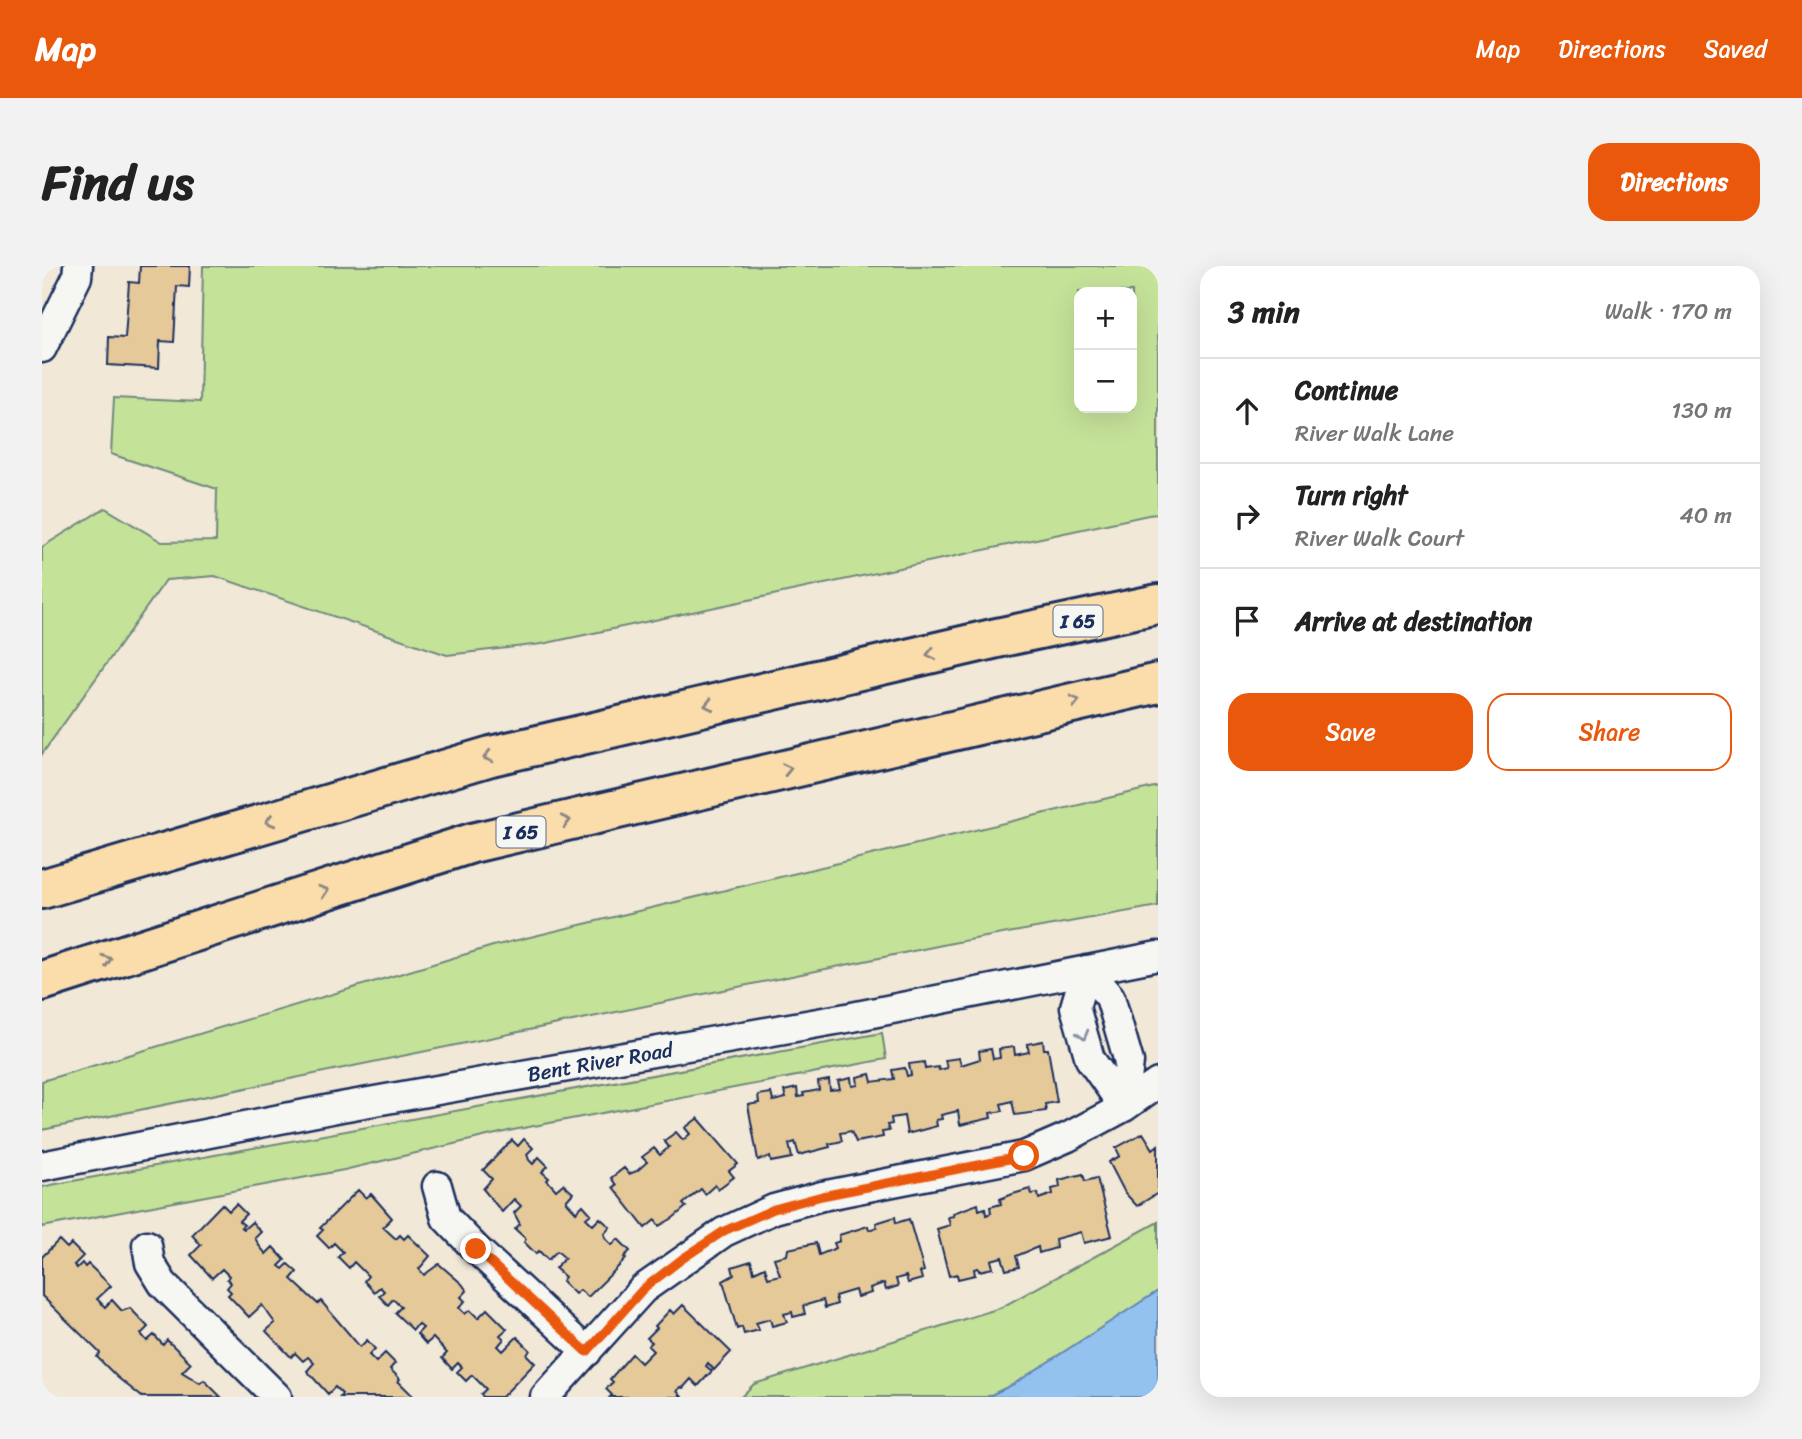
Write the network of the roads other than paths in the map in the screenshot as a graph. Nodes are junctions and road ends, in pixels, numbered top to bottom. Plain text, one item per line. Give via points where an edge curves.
1 (78, 266) edge
2 (42, 348) edge
3 (1158, 604) edge
4 (1158, 683) edge
5 (42, 889) edge
6 (1158, 956) edge
7 (1086, 970) junction
8 (42, 981) edge
9 (1158, 1083) edge
10 (1124, 1107) junction
11 (42, 1166) edge
12 (437, 1186) dead end
13 (148, 1245) dead end
14 (587, 1352) junction
15 (277, 1397) edge
16 (545, 1397) edge

1 - 2 street via 77,277
3 -> 5 highway, I 65 via 491,756
8 -> 4 highway, I 65 via 472,843
6 - 7 street, Bent River Road
7 - 10 street via 1110,997 1129,1062
7 -> 10 street via 1075,1007 1090,1059
7 - 11 street, Bent River Road
9 - 10 street
10 - 14 street via 1024,1156 822,1196 774,1209 724,1231 643,1289
12 - 14 street via 446,1218
13 - 15 street via 150,1263 163,1284
14 - 16 street

